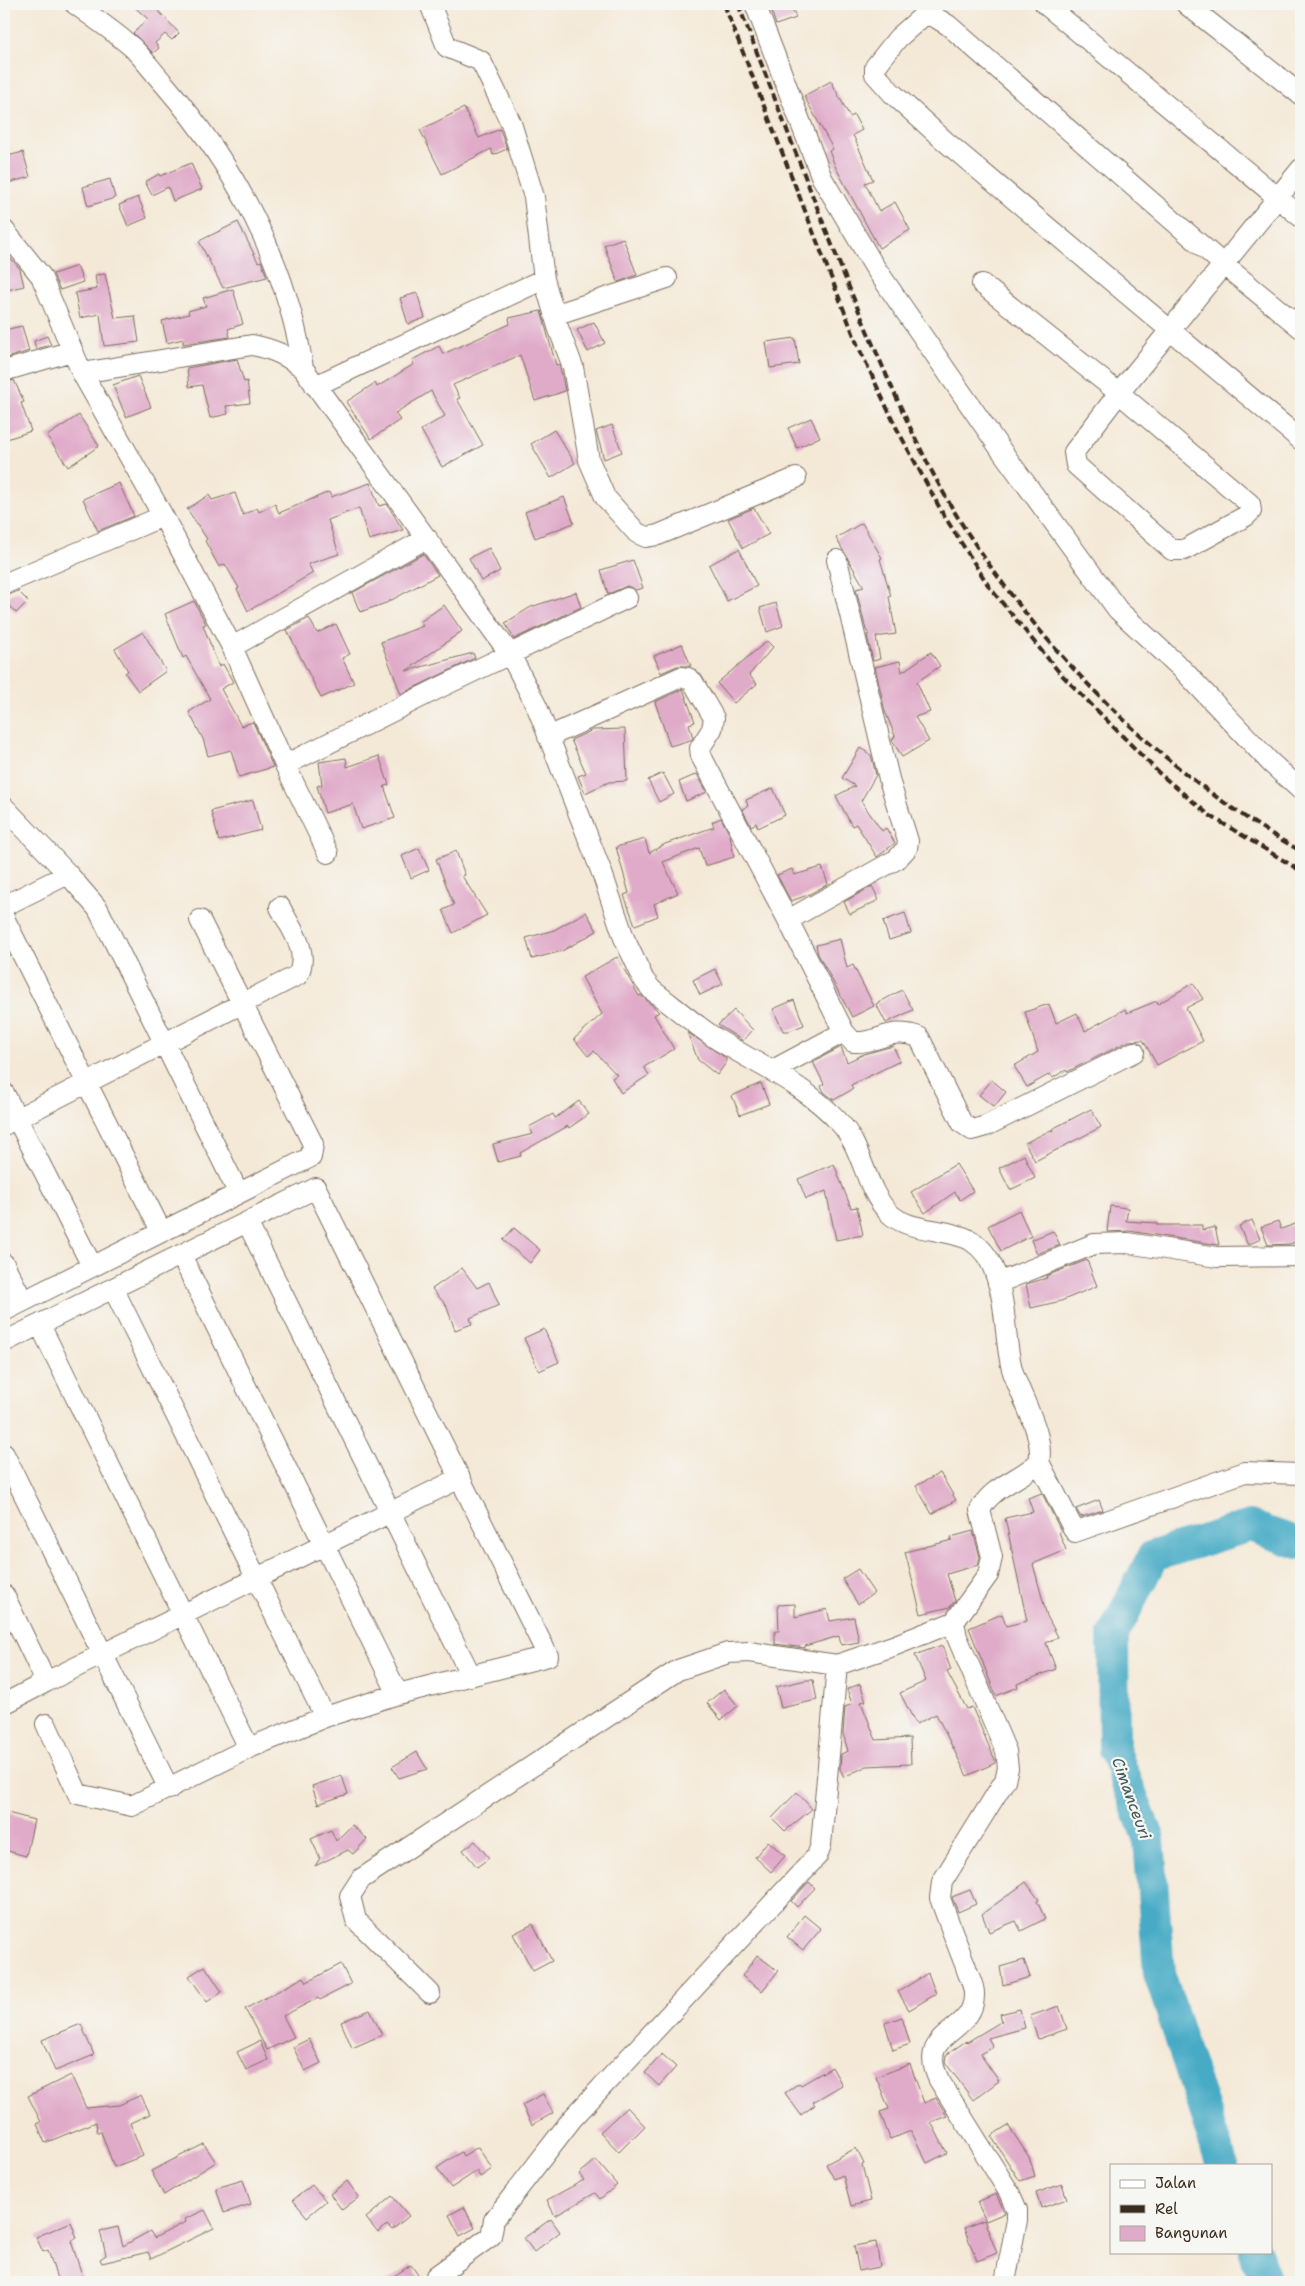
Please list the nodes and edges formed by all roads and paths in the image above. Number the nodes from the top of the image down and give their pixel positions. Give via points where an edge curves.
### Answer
1 (76, 4) edge
2 (430, 4) edge
3 (755, 4) edge
4 (1045, 4) edge
5 (1186, 4) edge
6 (1299, 88) edge
7 (1301, 169) edge
8 (1278, 198) junction
9 (1301, 217) edge
10 (4, 230) edge
11 (1224, 265) junction
12 (667, 278) dead end
13 (544, 279) junction
14 (982, 284) dead end
15 (554, 315) junction
16 (1301, 328) edge
17 (1170, 331) junction
18 (72, 351) junction
19 (302, 368) junction
20 (4, 371) edge
21 (82, 373) junction
22 (316, 386) junction
23 (1119, 393) junction
24 (1301, 440) edge
25 (796, 478) dead end
26 (163, 516) junction
27 (427, 538) junction
28 (838, 560) dead end
29 (4, 584) edge
30 (627, 598) dead end
31 (232, 647) junction
32 (510, 654) junction
33 (548, 737) junction
34 (285, 766) junction
35 (1301, 790) edge
36 (4, 807) edge
37 (328, 853) dead end
38 (68, 874) junction
39 (4, 906) edge
40 (280, 907) dead end
41 (4, 918) edge
42 (200, 920) dead end
43 (788, 920) junction
44 (242, 1004) junction
45 (844, 1032) junction
46 (164, 1043) junction
47 (1134, 1052) dead end
48 (773, 1070) junction
49 (87, 1083) junction
50 (4, 1093) edge
51 (10, 1122) edge
52 (238, 1192) junction
53 (247, 1222) junction
54 (161, 1231) junction
55 (181, 1255) junction
56 (1301, 1256) edge
57 (4, 1264) edge
58 (92, 1266) junction
59 (998, 1282) junction
60 (113, 1288) junction
61 (22, 1301) junction
62 (4, 1311) edge
63 (40, 1324) junction
64 (4, 1342) edge
65 (4, 1454) edge
66 (1039, 1462) junction
67 (1301, 1474) edge
68 (460, 1478) junction
69 (390, 1513) junction
70 (324, 1545) junction
71 (256, 1579) junction
72 (4, 1595) edge
73 (183, 1615) junction
74 (954, 1622) junction
75 (103, 1655) junction
76 (837, 1666) junction
77 (471, 1676) junction
78 (46, 1682) junction
79 (398, 1694) junction
80 (4, 1704) edge
81 (325, 1717) junction
82 (46, 1724) dead end
83 (249, 1748) junction
84 (169, 1789) junction
85 (430, 1994) dead end
86 (436, 2276) dead end
87 (1006, 2282) edge

1 - 19 street via 133,48 194,119 247,202 264,237 289,305 298,333
2 - 13 street via 444,43 451,50 481,61 512,124 534,197
3 - 35 street via 822,178 874,266 990,434 1118,610 1183,670
4 - 8 street
5 - 6 street
7 - 8 street
8 - 9 street
8 - 11 street
10 - 18 street via 40,276
11 - 16 street
11 - 17 street
11 - 17 street via 948,25 932,16 923,16 898,38 875,67 875,74 892,93
12 - 15 street
13 - 15 street
13 - 22 street
14 - 23 street
15 - 25 street via 573,367 589,460 606,497 636,533 646,537 658,535
17 - 23 street
17 - 24 street
18 - 20 street
18 - 21 street
19 - 21 street via 273,349 252,345
19 - 22 street
21 - 26 street
22 - 27 street
23 - 23 street via 1074,452 1076,465 1172,550 1184,550 1246,516 1250,504
26 - 29 street
26 - 31 street
27 - 31 street
27 - 32 street
28 - 43 street via 890,783 908,841 905,853 897,859
30 - 32 street
31 - 34 street
32 - 33 street
32 - 34 street
33 - 43 street via 681,678 688,678 714,718 712,729 700,748 701,756
33 - 48 street via 624,938 644,980 652,990 715,1038
34 - 37 street
36 - 38 street
38 - 39 street
38 - 46 street via 98,909
40 - 44 street via 303,951 303,966 298,975
41 - 49 street
42 - 44 street
43 - 45 street
44 - 46 street
44 - 52 street via 313,1144 313,1152 312,1157
45 - 47 street via 853,1042 890,1033 919,1037 962,1123 972,1130
45 - 48 street
46 - 49 street
46 - 52 street
48 - 59 street via 827,1109 842,1125 878,1200 897,1221 969,1240 991,1262
49 - 51 street
49 - 54 street
50 - 51 street
51 - 58 street
52 - 54 street
53 - 55 street
53 - 68 street via 316,1188
53 - 69 street
54 - 58 street
55 - 60 street
55 - 70 street
56 - 59 street via 1217,1257 1127,1243 1094,1244
57 - 61 street
58 - 61 street
59 - 66 street via 1012,1370 1041,1444
60 - 63 street
60 - 71 street
61 - 62 street
63 - 64 street
63 - 73 street
65 - 75 street
66 - 67 street via 1075,1532 1245,1472
66 - 74 street via 984,1502 980,1510 992,1565
68 - 69 street
68 - 77 street via 548,1656
69 - 70 street
69 - 77 street
70 - 71 street
70 - 79 street
71 - 73 street
71 - 81 street
72 - 78 street
73 - 75 street
73 - 83 street
74 - 76 street
74 - 87 street via 1006,1751 1008,1768 1006,1780 942,1882 940,1898 974,1991 973,2008 963,2022 941,2040 932,2054 939,2080 1017,2210
75 - 78 street
75 - 84 street
76 - 85 street via 749,1652 728,1653 678,1670 360,1879 350,1896 356,1920
76 - 86 street via 821,1844 817,1856 572,2118 494,2220 491,2236
77 - 79 street
78 - 80 street
79 - 81 street
81 - 83 street
82 - 84 street via 78,1794 132,1806
83 - 84 street

